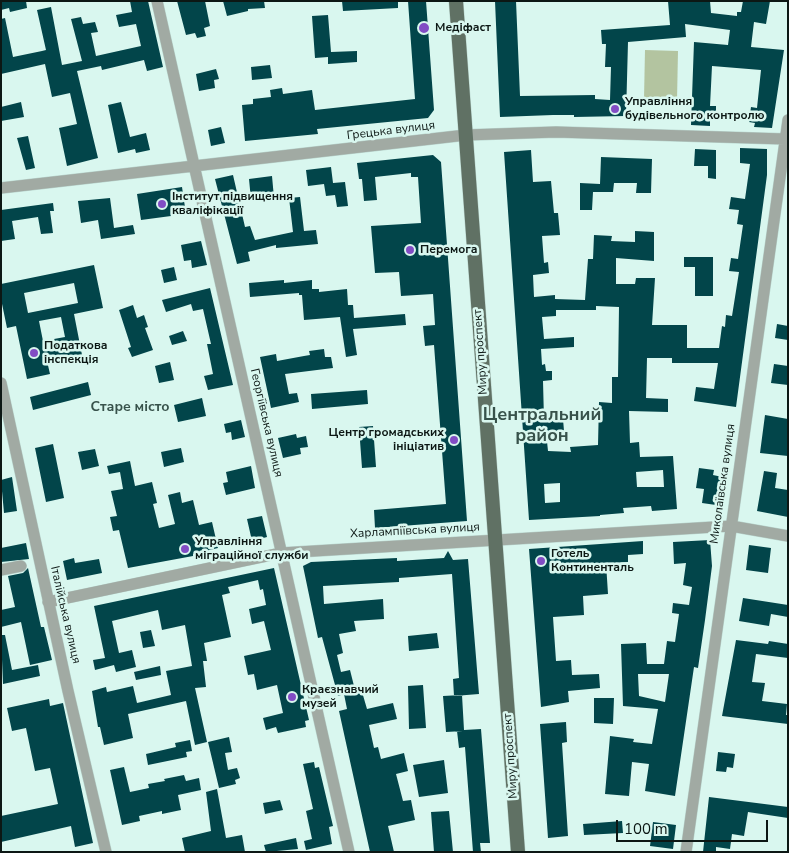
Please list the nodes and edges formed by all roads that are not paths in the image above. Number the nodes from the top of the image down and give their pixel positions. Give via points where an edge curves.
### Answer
1 (157, 1) edge
2 (456, 1) edge
3 (788, 120) edge
4 (466, 136) junction
5 (785, 139) junction
6 (785, 163) edge
7 (194, 167) junction
8 (1, 188) edge
9 (1, 383) edge
10 (731, 526) junction
11 (788, 536) edge
12 (495, 541) junction
13 (281, 553) junction
14 (21, 566) dead end
15 (1, 570) edge
16 (48, 602) junction
17 (106, 852) edge
18 (349, 852) edge
19 (518, 852) edge
20 (686, 852) edge

1 - 7 street, Георгіївська вулиця
2 - 4 main road, Миру проспект
3 - 5 street, Миколаївська вулиця
4 - 5 street, Грецька вулиця via 556,132
4 - 7 street, Грецька вулиця
4 - 12 main road, Миру проспект
5 - 6 street, Миколаївська вулиця
6 - 10 street, Миколаївська вулиця
7 - 8 street, Грецька вулиця
7 - 13 street, Георгіївська вулиця
9 - 16 street, Італійська вулиця
10 - 11 street, Харлампіївська вулиця
10 - 12 street, Харлампіївська вулиця
10 - 20 street, Миколаївська вулиця
12 - 13 street, Харлампіївська вулиця
12 - 19 main road, Миру проспект
13 - 16 street, Харлампіївська вулиця
13 - 18 street, Георгіївська вулиця
14 - 15 street
16 - 17 street, Італійська вулиця

